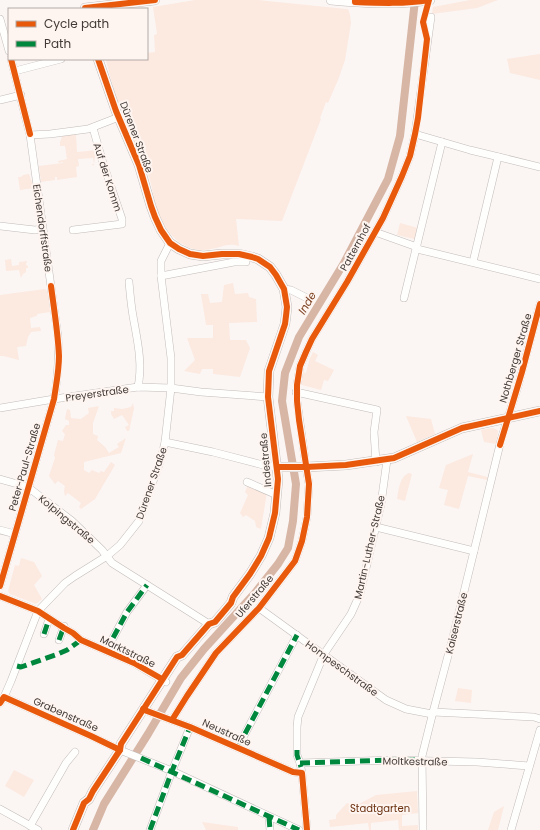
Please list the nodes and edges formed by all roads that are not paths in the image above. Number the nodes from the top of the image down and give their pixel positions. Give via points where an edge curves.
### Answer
1 (155, 0) edge
2 (331, 0) edge
3 (426, 0) edge
4 (430, 0) edge
5 (355, 1) edge
6 (365, 1) edge
7 (83, 6) edge
8 (431, 17) dead end
9 (2, 21) edge
10 (8, 47) edge
11 (11, 60) edge
12 (57, 60) edge
13 (98, 60) edge
14 (15, 71) junction
15 (21, 96) junction
16 (0, 100) edge
17 (119, 117) junction
18 (94, 128) junction
19 (415, 134) junction
20 (30, 135) junction
21 (442, 142) junction
22 (498, 156) junction
23 (540, 167) edge
24 (0, 226) edge
25 (42, 229) junction
26 (73, 230) dead end
27 (375, 232) junction
28 (170, 243) junction
29 (417, 248) junction
30 (246, 262) dead end
31 (472, 262) junction
32 (161, 276) junction
33 (540, 279) edge
34 (129, 282) dead end
35 (284, 289) junction
36 (307, 298) dead end
37 (404, 298) dead end
38 (540, 304) edge
39 (138, 387) junction
40 (171, 388) junction
41 (296, 392) junction
42 (268, 397) junction
43 (54, 399) junction
44 (0, 408) edge
45 (540, 411) edge
46 (508, 418) junction
47 (165, 442) junction
48 (387, 460) junction
49 (376, 462) junction
50 (304, 465) junction
51 (280, 467) junction
52 (0, 479) edge
53 (247, 482) dead end
54 (28, 487) junction
55 (277, 495) junction
56 (376, 527) junction
57 (0, 530) edge
58 (15, 534) junction
59 (474, 551) junction
60 (107, 556) junction
61 (146, 585) junction
62 (0, 586) edge
63 (0, 596) edge
64 (259, 608) junction
65 (38, 611) junction
66 (49, 619) junction
67 (209, 624) junction
68 (64, 627) junction
69 (44, 634) dead end
70 (297, 635) junction
71 (59, 640) dead end
72 (106, 651) junction
73 (324, 654) junction
74 (164, 681) junction
75 (2, 700) edge
76 (147, 711) junction
77 (432, 713) junction
78 (540, 719) edge
79 (172, 720) junction
80 (190, 726) junction
81 (540, 730) edge
82 (238, 747) junction
83 (120, 750) junction
84 (75, 752) dead end
85 (422, 760) junction
86 (300, 763) junction
87 (529, 766) junction
88 (172, 771) junction
89 (302, 773) junction
90 (89, 799) junction
91 (0, 809) edge
92 (270, 817) junction
93 (30, 826) junction
94 (38, 830) edge
95 (73, 830) edge
96 (77, 830) edge
97 (150, 830) edge
98 (270, 830) edge
99 (298, 830) edge
100 (307, 830) edge
101 (423, 830) edge
102 (511, 830) edge

1 - 7 main road
2 - 5 main road
3 - 4 main road
3 - 6 main road via 403,3
5 - 6 main road
8 - 19 street, Patternhof
9 - 10 street
11 - 14 street, Eichendorffstraße
12 - 14 street
13 - 17 main road, Dürener Straße
14 - 15 street, Eichendorffstraße
15 - 16 street
15 - 20 street, Eichendorffstraße
17 - 18 street
17 - 28 main road, Dürener Straße via 139,165 155,217
18 - 20 street
18 - 26 street, Auf der Komm via 122,224
19 - 21 street
19 - 27 street, Patternhof via 402,176
20 - 25 street, Eichendorffstraße
21 - 22 street
21 - 29 street
22 - 23 street
22 - 31 street
24 - 25 street
25 - 43 street, Eichendorffstraße via 58,337 59,357
27 - 29 street, Patternhof
27 - 41 street, Patternhof via 306,352 300,366
28 - 32 street, Dürener Straße via 161,261
28 - 35 main road, Indestraße via 190,254 239,254 258,259 270,267
29 - 31 street, Patternhof
29 - 37 street
30 - 32 street
31 - 33 street, Patternhof
32 - 40 street, Dürener Straße via 170,352
34 - 39 street via 140,362
35 - 36 street
35 - 42 main road, Indestraße via 287,307 285,324 270,371
38 - 46 street, Nothberger Straße
39 - 40 street, Preyerstraße
39 - 43 street, Preyerstraße
40 - 42 street, Preyerstraße
40 - 47 street, Dürener Straße
41 - 49 street via 377,410 374,432
41 - 50 street, Patternhof
42 - 51 main road, Indestraße
43 - 44 street, Preyerstraße
43 - 54 street, Peter-Paul-Straße
45 - 46 main road
46 - 48 main road via 462,428
46 - 59 street, Kaiserstraße
47 - 51 street
47 - 60 street, Dürener Straße via 139,521 120,545
48 - 49 main road
48 - 56 street, Martin-Luther-Straße
49 - 50 main road
50 - 51 main road
50 - 64 street, Uferstraße via 309,478 307,517 302,541 295,561
51 - 55 main road, Indestraße
52 - 54 street, Kolpingstraße
53 - 55 street
54 - 58 street, Peter-Paul-Straße
54 - 60 street, Kolpingstraße via 72,521
55 - 67 main road, Indestraße via 269,538 261,556 231,602 215,622
56 - 59 street
56 - 73 street, Martin-Luther-Straße via 360,594 351,614
57 - 58 street
58 - 62 street, Peter-Paul-Straße
59 - 77 street, Kaiserstraße
60 - 61 street, Kolpingstraße via 112,563
60 - 65 street, Dürener Straße via 65,583
61 - 67 street, Kolpingstraße
61 - 72 street via 127,612
63 - 65 street, Marktstraße
64 - 70 street, Hompeschstraße
64 - 79 street, Uferstraße via 216,653
65 - 66 street, Marktstraße
65 - 75 street, Dürener Straße
66 - 68 street, Marktstraße
66 - 69 street
67 - 74 main road, Indestraße via 182,655 177,657
68 - 71 street
68 - 72 street, Marktstraße via 81,640
70 - 73 street, Hompeschstraße
70 - 82 street
72 - 74 street, Marktstraße via 134,663
73 - 77 street, Hompeschstraße via 386,700 406,709
73 - 86 street, Martin-Luther-Straße via 298,717 297,755
74 - 76 main road, Indestraße
75 - 83 street, Grabenstraße via 84,732
76 - 79 street, Neustraße
76 - 83 main road, Indestraße
77 - 78 street, Hompeschstraße
77 - 85 street, Kaiserstraße
79 - 80 street, Neustraße
80 - 82 street, Neustraße
80 - 88 street
81 - 87 street
82 - 89 street, Neustraße via 293,772
83 - 88 street, Grabenstraße
83 - 90 main road, Indestraße
84 - 93 street
85 - 86 street, Moltkestraße
85 - 87 street, Moltkestraße
85 - 101 street, Kaiserstraße
86 - 89 street, Martin-Luther-Straße
87 - 102 street
88 - 92 street, Grabenstraße
88 - 97 street
89 - 100 street, Martin-Luther-Straße
90 - 95 main road, Indestraße via 84,803
90 - 96 main road, Indestraße
91 - 93 street
92 - 98 street
92 - 99 street, Grabenstraße
93 - 94 street

